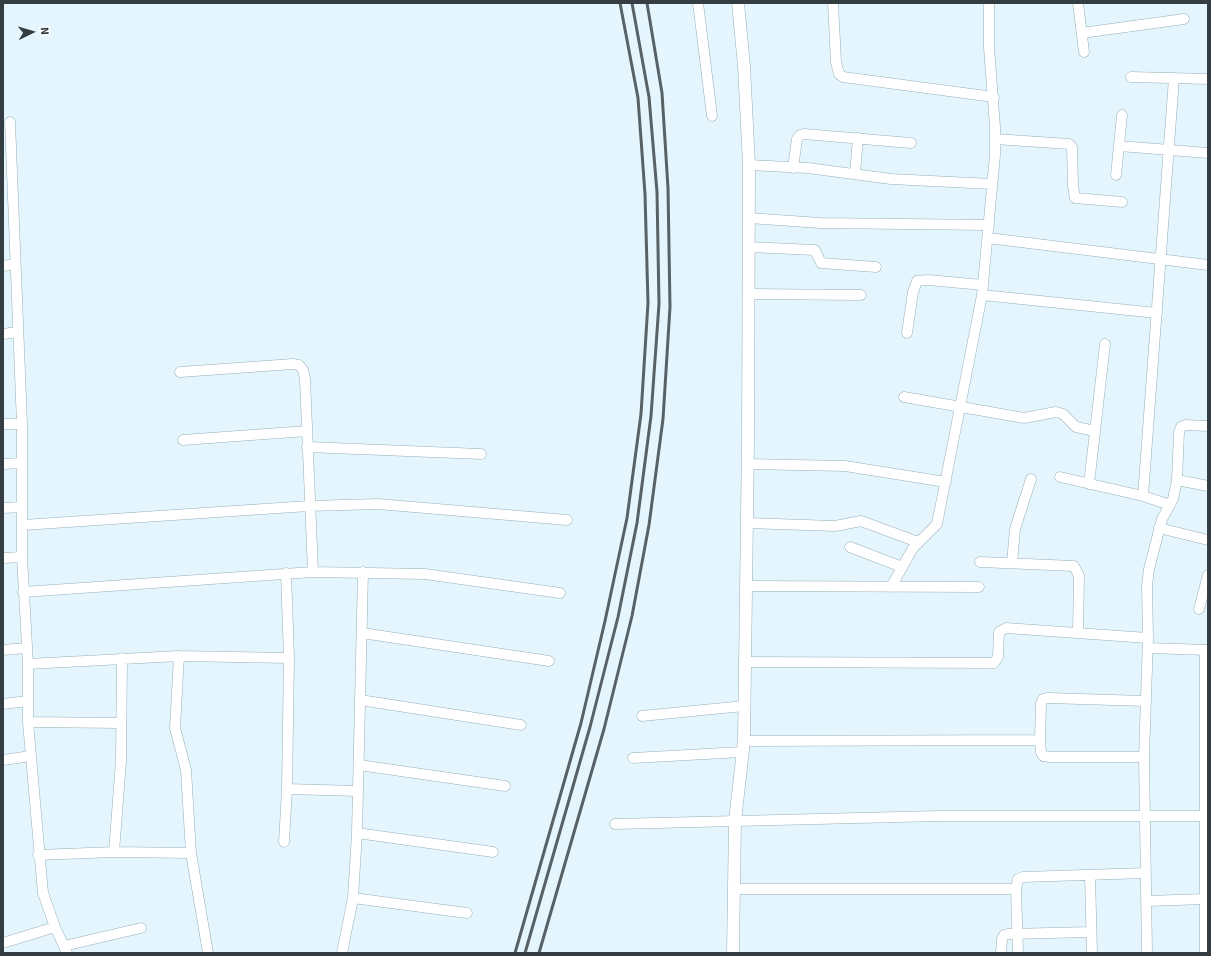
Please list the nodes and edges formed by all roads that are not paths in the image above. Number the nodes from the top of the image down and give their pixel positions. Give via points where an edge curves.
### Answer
1 (698, 3) edge
2 (738, 3) edge
3 (833, 3) edge
4 (988, 3) edge
5 (1078, 3) edge
6 (1184, 20) dead end
7 (1082, 33) junction
8 (1084, 52) dead end
9 (1131, 77) dead end
10 (1174, 78) junction
11 (1208, 79) edge
12 (994, 97) junction
13 (1122, 115) dead end
14 (712, 116) dead end
15 (10, 122) dead end
16 (858, 138) junction
17 (995, 139) junction
18 (911, 142) dead end
19 (1119, 146) junction
20 (1169, 150) junction
21 (1208, 153) edge
22 (749, 165) junction
23 (793, 168) junction
24 (855, 174) junction
25 (1116, 175) dead end
26 (992, 184) junction
27 (1122, 202) dead end
28 (749, 218) junction
29 (989, 224) junction
30 (988, 238) junction
31 (748, 247) junction
32 (1161, 259) junction
33 (15, 264) junction
34 (1208, 265) edge
35 (3, 266) edge
36 (876, 267) dead end
37 (982, 290) junction
38 (748, 294) junction
39 (861, 295) dead end
40 (1157, 313) junction
41 (17, 332) junction
42 (907, 333) dead end
43 (3, 334) edge
44 (1105, 344) dead end
45 (180, 372) dead end
46 (904, 397) dead end
47 (960, 406) junction
48 (3, 424) edge
49 (22, 424) junction
50 (1208, 426) edge
51 (306, 431) junction
52 (1095, 431) junction
53 (183, 440) dead end
54 (307, 447) junction
55 (481, 454) dead end
56 (22, 463) junction
57 (3, 464) edge
58 (748, 464) junction
59 (1060, 477) dead end
60 (1031, 479) dead end
61 (1177, 480) junction
62 (946, 482) junction
63 (1089, 484) junction
64 (1208, 486) edge
65 (1143, 496) junction
66 (1170, 505) junction
67 (309, 506) junction
68 (22, 507) junction
69 (3, 508) edge
70 (567, 520) dead end
71 (747, 523) junction
72 (23, 525) junction
73 (1159, 528) junction
74 (1208, 540) edge
75 (918, 542) junction
76 (850, 546) dead end
77 (22, 557) junction
78 (3, 558) edge
79 (980, 562) dead end
80 (1012, 563) junction
81 (902, 567) junction
82 (313, 572) junction
83 (363, 572) junction
84 (286, 573) junction
85 (1208, 575) edge
86 (746, 586) junction
87 (979, 587) dead end
88 (891, 588) junction
89 (23, 592) junction
90 (560, 593) dead end
91 (1199, 609) dead end
92 (362, 633) junction
93 (1078, 633) junction
94 (1148, 643) junction
95 (26, 648) junction
96 (3, 650) edge
97 (1207, 650) edge
98 (179, 656) junction
99 (122, 658) junction
100 (289, 658) junction
101 (549, 661) dead end
102 (745, 662) junction
103 (28, 664) junction
104 (360, 700) junction
105 (1146, 700) junction
106 (28, 701) junction
107 (3, 704) edge
108 (744, 706) junction
109 (642, 716) dead end
110 (28, 722) junction
111 (121, 723) junction
112 (521, 725) dead end
113 (1040, 740) junction
114 (743, 747) junction
115 (31, 756) junction
116 (1144, 757) junction
117 (633, 758) dead end
118 (3, 760) edge
119 (359, 764) junction
120 (505, 786) dead end
121 (288, 789) junction
122 (357, 792) junction
123 (1145, 816) junction
124 (1206, 816) edge
125 (735, 821) junction
126 (615, 824) dead end
127 (357, 833) junction
128 (284, 842) dead end
129 (114, 852) junction
130 (493, 852) dead end
131 (191, 853) junction
132 (38, 855) junction
133 (1146, 873) junction
134 (1090, 875) junction
135 (735, 889) junction
136 (1016, 889) junction
137 (353, 898) junction
138 (1205, 899) junction
139 (1147, 901) junction
140 (468, 913) dead end
141 (55, 927) junction
142 (142, 928) dead end
143 (1091, 932) junction
144 (1018, 933) junction
145 (1207, 934) edge
146 (3, 943) edge
147 (65, 950) edge
148 (208, 953) edge
149 (342, 953) edge
150 (733, 953) edge
151 (1001, 953) edge
152 (1018, 953) edge
153 (1092, 953) edge
154 (1147, 953) edge
155 (1205, 953) edge

1 - 14 street
2 - 22 street
3 - 12 street via 839,74 849,78
4 - 12 street
5 - 7 street
6 - 7 street
7 - 8 street
9 - 10 street
10 - 11 street
10 - 20 street
12 - 17 street
13 - 19 street
15 - 33 street
16 - 18 street
16 - 23 street via 800,135 796,139
16 - 24 street
17 - 26 street
17 - 27 street via 1068,144 1072,147 1075,198
19 - 20 street
19 - 25 street
20 - 21 street
20 - 32 street
22 - 23 street
22 - 28 street
23 - 24 street
24 - 26 street via 891,179
26 - 29 street
28 - 29 street via 820,223
28 - 31 street
29 - 30 street
30 - 32 street
30 - 37 street
31 - 36 street via 815,250 821,264
31 - 38 street
32 - 34 street
32 - 40 street
33 - 35 street
33 - 41 street
37 - 40 street
37 - 42 street via 928,280 917,281
37 - 47 street
38 - 39 street
38 - 58 street
40 - 65 street
41 - 43 street
41 - 49 street
44 - 52 street
45 - 51 street via 299,365 305,379
46 - 47 street
47 - 52 street via 1024,418 1056,412 1063,414 1076,427
47 - 62 street
48 - 49 street
49 - 56 street
50 - 61 street via 1181,427
51 - 53 street
51 - 54 street
52 - 63 street
54 - 55 street
54 - 67 street
56 - 57 street
56 - 68 street
58 - 62 street via 845,466
58 - 71 street
59 - 63 street
60 - 80 street via 1015,529
61 - 64 street
61 - 66 street
62 - 75 street via 937,524
63 - 65 street
65 - 66 street
66 - 73 street
67 - 70 street via 378,504
67 - 72 street
67 - 82 street
68 - 69 street
68 - 72 street
71 - 75 street via 835,526 861,521
71 - 86 street
72 - 77 street
73 - 74 street
73 - 94 street via 1147,586
75 - 81 street
76 - 81 street
77 - 78 street
77 - 89 street
79 - 80 street
80 - 93 street via 1074,566 1079,576
81 - 88 street
82 - 83 street
82 - 84 street
83 - 90 street via 425,574
83 - 92 street
84 - 89 street
84 - 100 street
85 - 91 street
86 - 88 street
86 - 102 street
87 - 88 street
89 - 95 street
92 - 101 street
92 - 104 street
93 - 94 street
93 - 102 street via 1002,629 999,632 998,657 994,663
94 - 97 street
94 - 105 street
95 - 96 street
95 - 103 street
97 - 124 street
98 - 99 street
98 - 100 street
98 - 131 street via 175,728 186,770
99 - 103 street
99 - 111 street
100 - 121 street
102 - 108 street
103 - 106 street
104 - 112 street
104 - 119 street
105 - 113 street via 1043,699
105 - 116 street
106 - 107 street
106 - 110 street
108 - 109 street
108 - 114 street
110 - 111 street
110 - 115 street
111 - 129 street
113 - 114 street
113 - 116 street via 1043,756
114 - 117 street
114 - 125 street
115 - 118 street
115 - 132 street
116 - 123 street
119 - 120 street
119 - 122 street
121 - 122 street
121 - 128 street
122 - 127 street
123 - 124 street
123 - 125 street via 939,816
123 - 133 street
124 - 138 street
125 - 126 street
125 - 135 street
127 - 130 street
127 - 137 street
129 - 131 street
129 - 132 street
131 - 148 street
132 - 141 street via 42,893
133 - 134 street
133 - 139 street
134 - 136 street via 1023,877 1018,879
134 - 143 street
135 - 136 street
135 - 150 street
136 - 144 street
137 - 140 street
137 - 149 street
138 - 139 street
138 - 145 street
139 - 154 street
141 - 146 street
141 - 147 street
142 - 147 street
143 - 144 street
143 - 153 street
144 - 151 street via 1004,935
144 - 152 street
145 - 155 street

